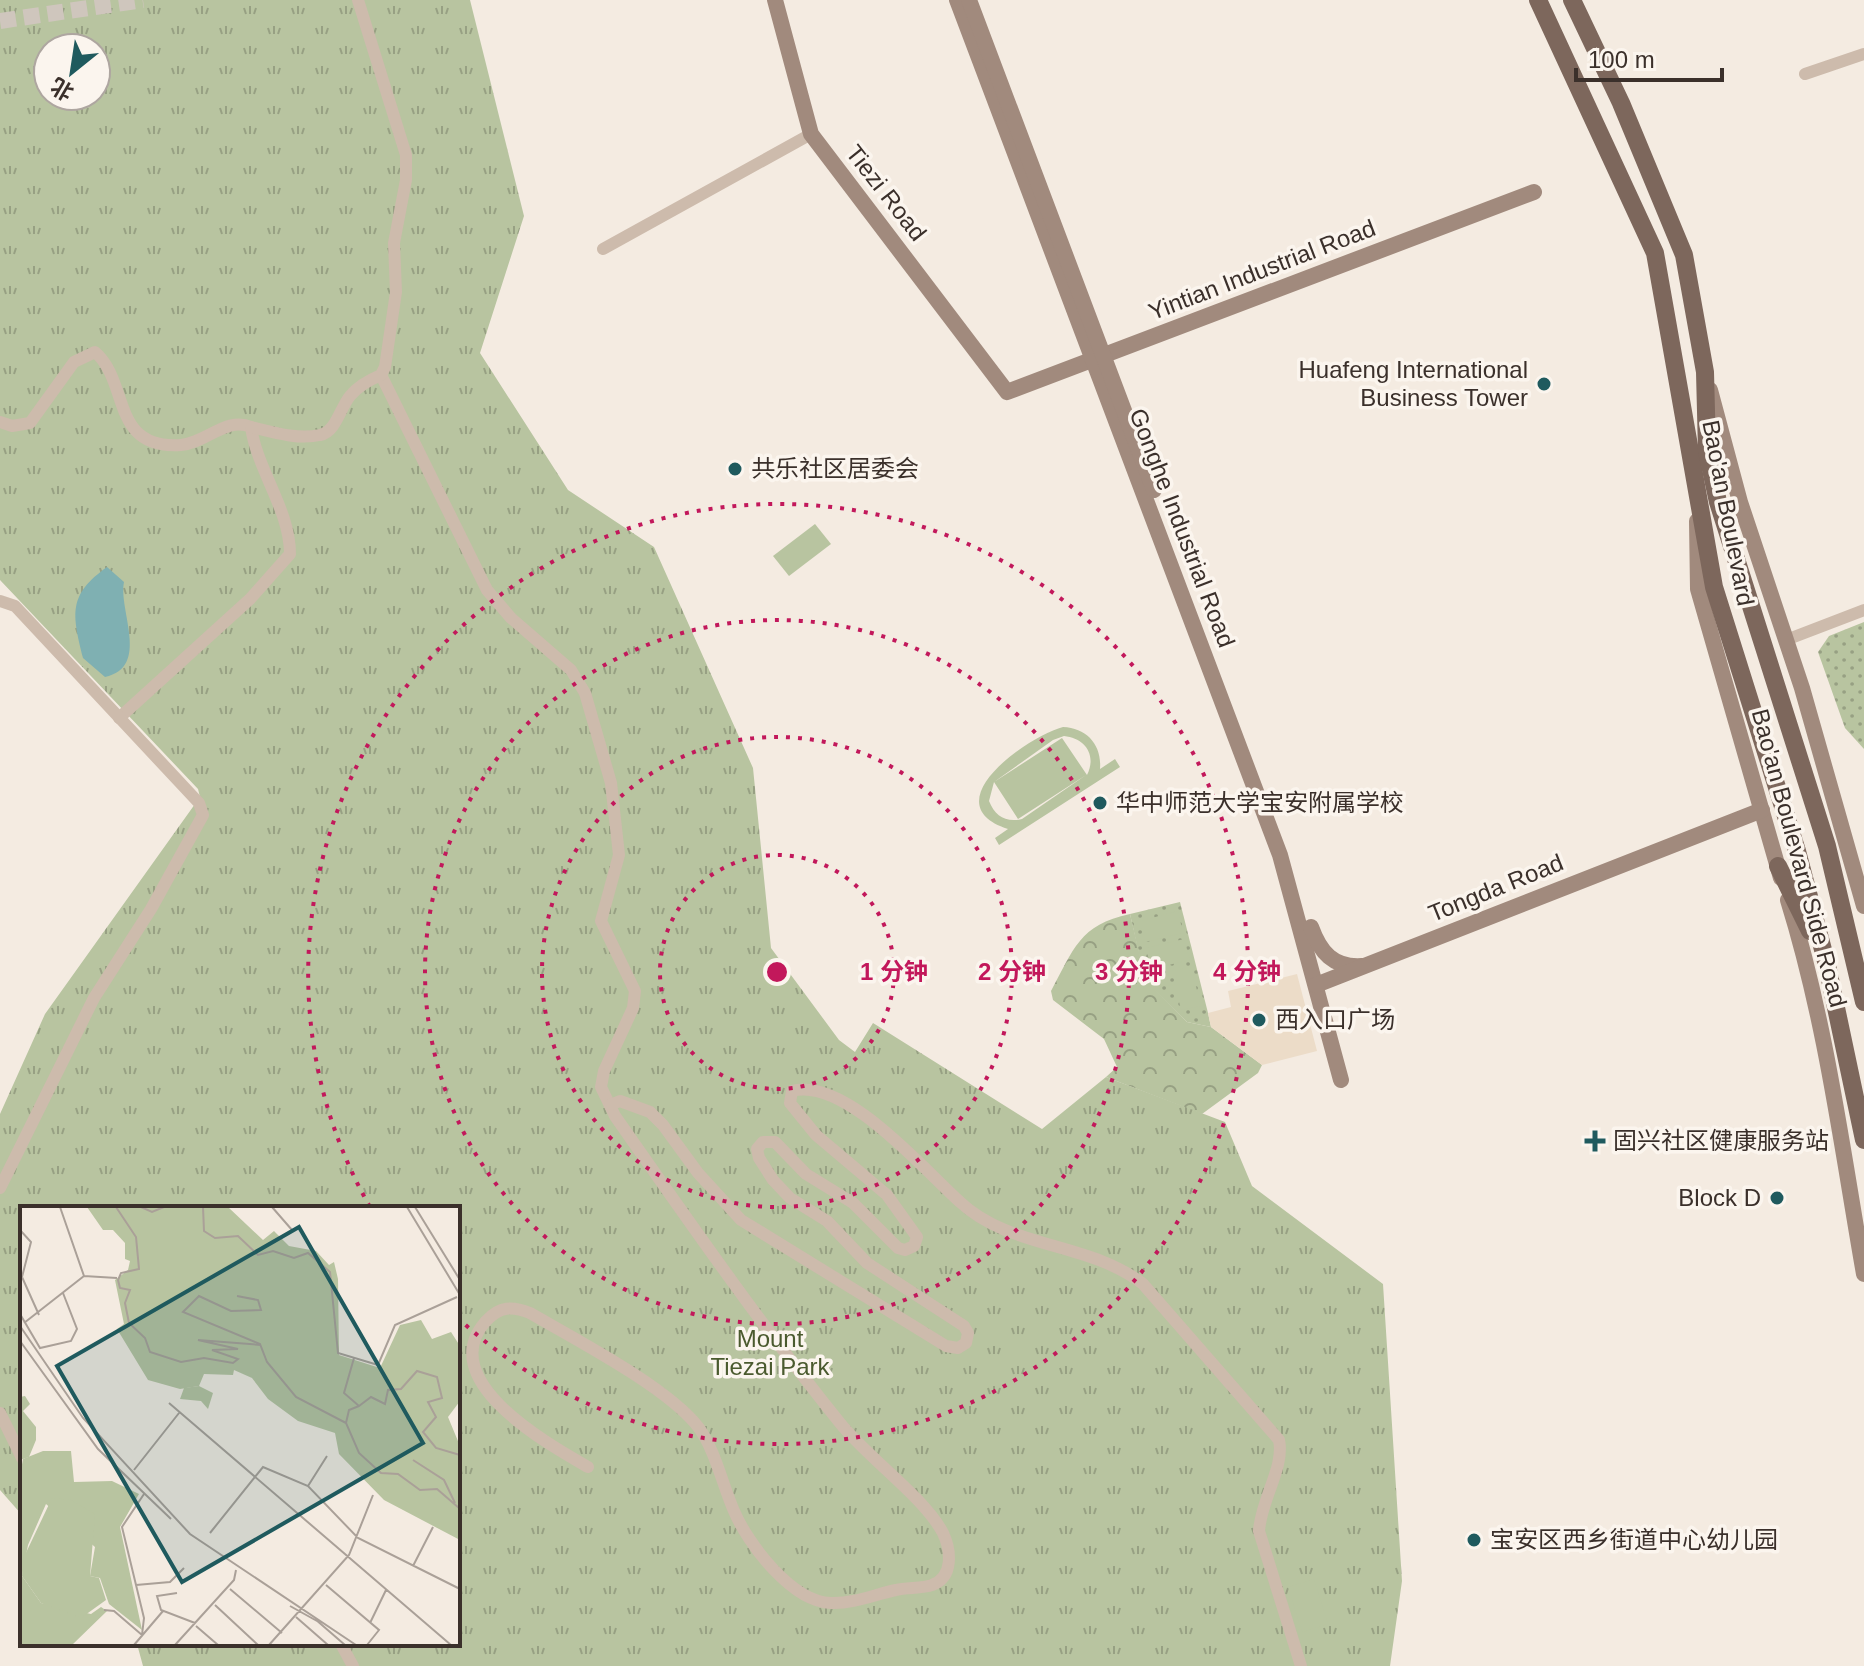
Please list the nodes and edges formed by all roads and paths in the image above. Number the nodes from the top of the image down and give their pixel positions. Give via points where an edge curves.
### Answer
1 (358, 0) edge
2 (775, 0) edge
3 (957, 0) edge
4 (969, 0) edge
5 (1538, 0) edge
6 (1572, 0) edge
7 (1864, 54) edge
8 (1805, 74) dead end
9 (811, 134) junction
10 (1534, 192) dead end
11 (603, 249) dead end
12 (1098, 358) junction
13 (1705, 372) junction
14 (381, 375) junction
15 (1007, 392) joint
16 (0, 422) edge
17 (251, 427) junction
18 (1696, 502) junction
19 (0, 601) edge
20 (1864, 610) edge
21 (1786, 640) junction
22 (119, 718) junction
23 (1762, 810) junction
24 (1778, 866) junction
25 (1864, 906) edge
26 (1311, 927) junction
27 (1375, 962) junction
28 (1827, 965) junction
29 (1320, 984) junction
30 (1864, 1002) edge
31 (1344, 1075) dead end
32 (615, 1103) junction
33 (1864, 1140) edge
34 (0, 1188) edge
35 (1864, 1274) edge
36 (0, 1413) edge
37 (20, 1454) edge
38 (588, 1467) dead end
39 (342, 1646) edge
40 (353, 1666) edge
41 (1301, 1666) edge

1 - 14 street via 406,155 394,243 396,292
2 - 9 street, Tiezi Road
3 - 12 street, Gonghe Industrial Road
4 - 12 street, Gonghe Industrial Road
5 - 18 main road, Bao'an Boulevard via 1655,253
6 - 13 main road, Bao'an Boulevard via 1684,255
7 - 8 street
9 - 11 street
9 - 15 street, Tiezi Road
10 - 12 street, Yintian Industrial Road
12 - 15 street, Yintian Industrial Road
12 - 26 street, Gonghe Industrial Road via 1291,852
12 - 29 street, Gonghe Industrial Road via 1280,855
13 - 21 street, Bao'an Boulevard Side Road via 1740,502
13 - 30 main road, Bao'an Boulevard via 1707,451 1718,502 1827,846
14 - 17 street via 348,398 332,428 322,435
14 - 32 street via 487,590 571,670 585,693 611,783 619,855 601,921 635,991 601,1087
16 - 17 street via 30,423 74,362 95,352 111,372 123,414 134,429 153,440 194,443 229,424
17 - 22 street via 254,453 290,537 290,554 250,599
18 - 23 street, Bao'an Boulevard Side Road via 1698,589
18 - 28 main road, Bao'an Boulevard via 1714,587
19 - 22 street via 15,606
20 - 21 street
21 - 25 street, Bao'an Boulevard Side Road
22 - 34 street via 199,803 203,815 94,998
23 - 24 street, Bao'an Boulevard Side Road
23 - 27 street, Tongda Road
24 - 28 main road
24 - 35 street, Bao'an Boulevard Side Road via 1818,1016
26 - 27 street via 1320,948 1335,962
26 - 29 street, Gonghe Industrial Road
27 - 29 street, Tongda Road
28 - 33 main road, Bao'an Boulevard
29 - 31 street, Gonghe Industrial Road
32 - 38 street via 771,1338 862,1450 922,1507 943,1534 950,1559 945,1576 932,1585 838,1603 810,1597 760,1557 746,1537 700,1429 674,1403 530,1313 513,1306 497,1311 484,1322 473,1349 480,1380 531,1433
32 - 41 street via 650,1112 741,1220 946,1346 966,1343 964,1326 867,1263 827,1221 790,1198 773,1180 757,1149 763,1142 775,1142 806,1174 853,1203 898,1248 914,1246 917,1237 887,1195 816,1135 790,1103 792,1091 825,1091 911,1155 961,1204 1131,1275 1275,1433 1281,1458 1260,1508 1259,1531
36 - 37 street
39 - 40 street

